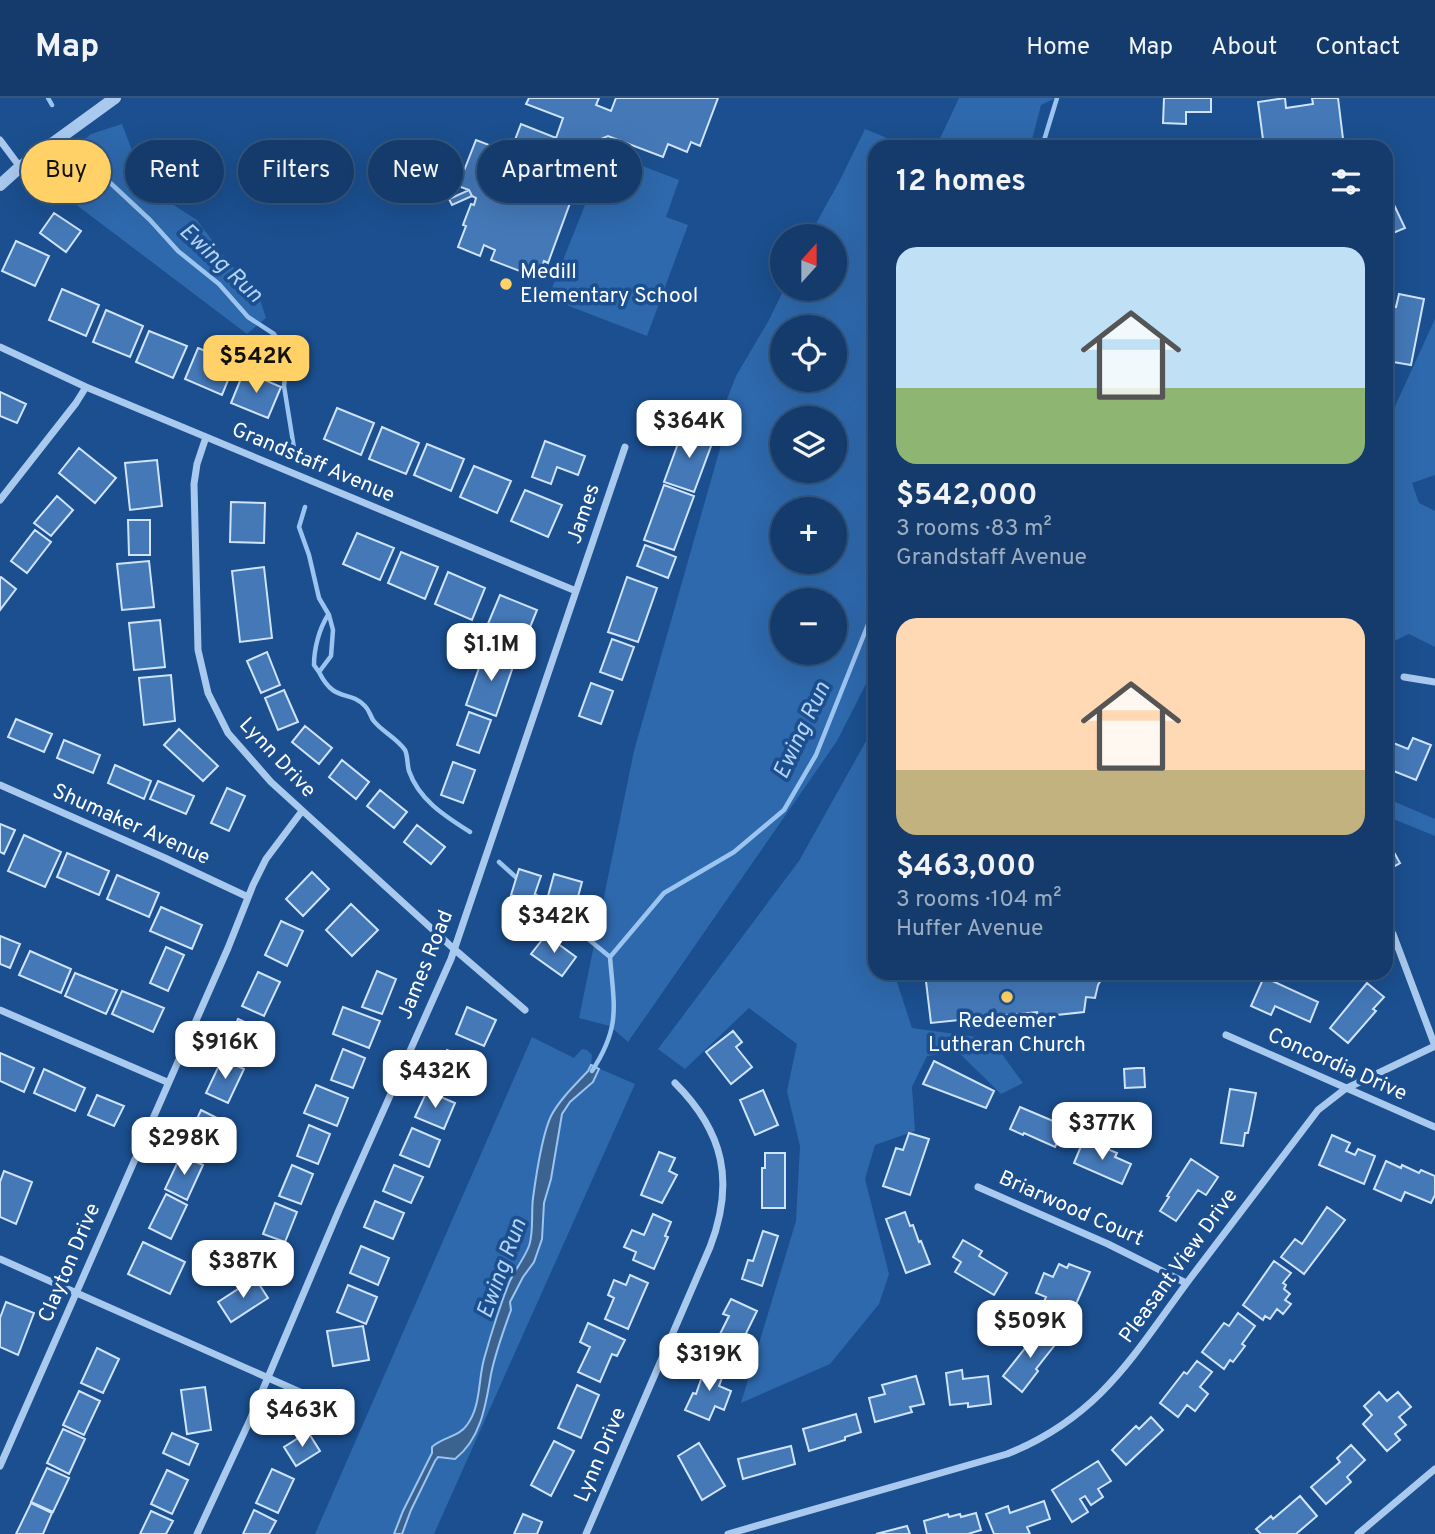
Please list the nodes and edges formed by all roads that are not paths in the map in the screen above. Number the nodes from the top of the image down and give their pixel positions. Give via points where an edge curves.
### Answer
1 (115, 98) edge
2 (0, 140) edge
3 (20, 167) junction
4 (0, 185) edge
5 (0, 347) edge
6 (86, 387) junction
7 (206, 438) junction
8 (625, 447) dead end
9 (0, 500) edge
10 (576, 591) junction
11 (1404, 677) dead end
12 (1435, 682) edge
13 (0, 785) edge
14 (302, 811) junction
15 (247, 897) junction
16 (1393, 934) dead end
17 (454, 949) junction
18 (0, 1010) edge
19 (525, 1010) dead end
20 (1226, 1035) dead end
21 (1435, 1046) edge
22 (167, 1082) junction
23 (675, 1083) dead end
24 (1345, 1089) junction
25 (1435, 1127) edge
26 (978, 1187) dead end
27 (0, 1259) edge
28 (1186, 1283) junction
29 (76, 1293) junction
30 (268, 1376) junction
31 (345, 1412) dead end
32 (0, 1466) edge
33 (1435, 1469) edge
34 (197, 1534) edge
35 (586, 1534) edge
36 (728, 1534) edge
37 (1358, 1534) edge

1 - 3 street
2 - 3 street
3 - 4 street
5 - 6 street, Grandstaff Avenue
6 - 7 street, Grandstaff Avenue
6 - 9 street
7 - 10 street, Grandstaff Avenue
7 - 14 street, Lynn Drive via 197,464 194,516 196,627 202,672 228,733
8 - 10 street, James
10 - 17 street, James Road
11 - 12 street
13 - 15 street, Shumaker Avenue
14 - 15 street, Clayton Drive via 267,859
14 - 17 street, Lynn Drive
15 - 22 street, Clayton Drive
16 - 21 street
17 - 19 street, Lynn Drive
17 - 30 street, James Road
18 - 22 street
20 - 24 street, Concordia Drive
21 - 24 street, Pleasant View Drive
22 - 29 street, Clayton Drive
23 - 35 street, Lynn Drive via 709,1125 718,1149 723,1209
24 - 25 street, Concordia Drive
24 - 28 street, Pleasant View Drive via 1318,1110
26 - 28 street, Briarwood Court
27 - 29 street
28 - 36 street, Pleasant View Drive via 1116,1379 1084,1409 1044,1436 972,1465
29 - 30 street
29 - 32 street, Clayton Drive
30 - 31 street
30 - 34 street, James Road
33 - 37 street

